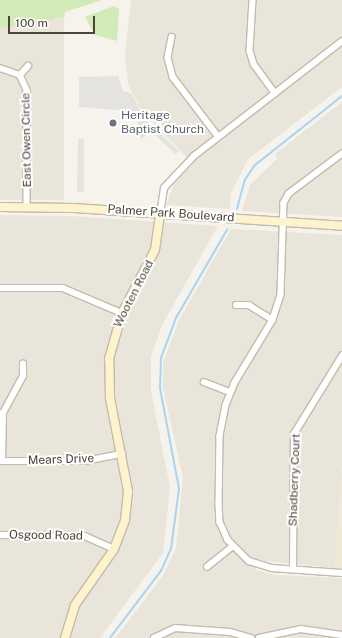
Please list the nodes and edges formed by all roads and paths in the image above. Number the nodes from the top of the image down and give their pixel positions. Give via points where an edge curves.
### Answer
1 (253, 0) edge
2 (172, 37) dead end
3 (342, 41) edge
4 (28, 66) dead end
5 (0, 68) edge
6 (20, 75) junction
7 (275, 93) junction
8 (218, 136) junction
9 (342, 154) edge
10 (0, 207) edge
11 (27, 207) junction
12 (160, 214) junction
13 (282, 222) junction
14 (342, 226) edge
15 (0, 288) edge
16 (236, 304) dead end
17 (122, 313) junction
18 (274, 320) junction
19 (342, 356) edge
20 (23, 364) dead end
21 (204, 382) dead end
22 (230, 392) junction
23 (122, 454) junction
24 (1, 461) edge
25 (0, 535) edge
26 (232, 546) junction
27 (114, 549) junction
28 (207, 567) dead end
29 (293, 570) junction
30 (342, 573) edge
31 (342, 635) edge
32 (65, 638) edge
33 (154, 638) edge
34 (251, 638) edge
35 (259, 638) edge

1 - 7 street via 250,51 254,64
2 - 8 street via 170,71
3 - 7 street, Wooten Road
4 - 6 street, East Owen Circle
5 - 6 street, East Owen Circle
6 - 11 street, East Owen Circle via 27,90
7 - 8 street, Wooten Road
8 - 12 street, Wooten Road via 167,183 162,194
9 - 13 street via 286,198
10 - 11 street, Palmer Park Boulevard
11 - 12 street, Palmer Park Boulevard
12 - 13 street, Palmer Park Boulevard
12 - 17 street, Wooten Road via 152,260
13 - 14 street, Palmer Park Boulevard
13 - 18 street via 281,295
15 - 17 street via 63,288
16 - 18 street via 249,305
17 - 23 street, Wooten Road via 111,345 108,372
18 - 22 street
19 - 29 street, Shadberry Court via 294,434
20 - 24 street via 23,376 3,414
21 - 22 street
22 - 26 street via 220,436 219,504 222,528
23 - 24 street, Mears Drive via 85,461
23 - 27 street, Wooten Road via 127,504
25 - 27 street, Osgood Road via 86,536
26 - 28 street
26 - 29 street via 256,564
27 - 32 street, Wooten Road via 81,594 70,616
29 - 30 street
31 - 35 street via 301,630
33 - 34 street via 175,628 230,632

